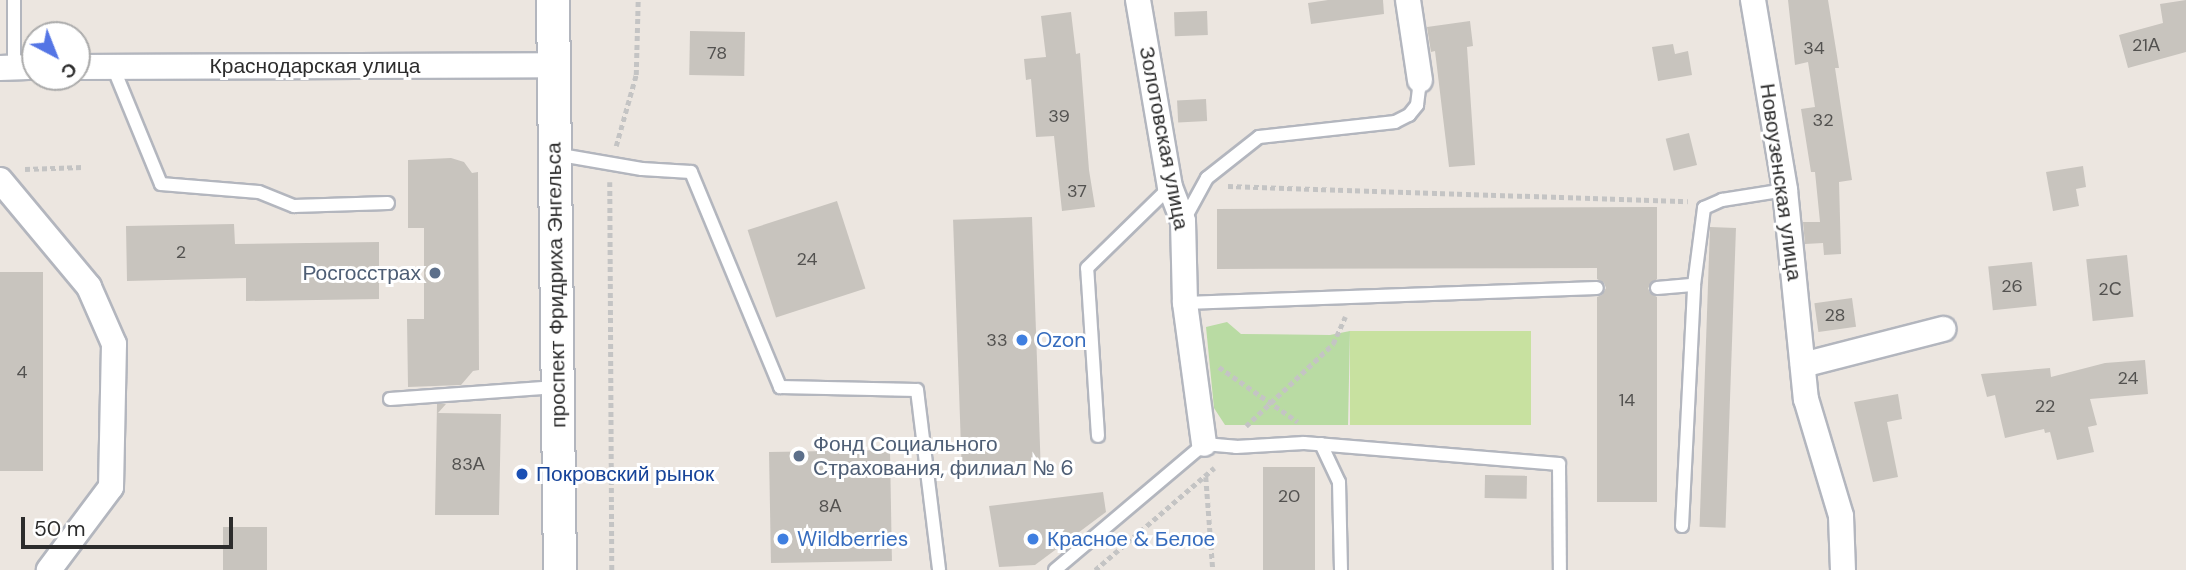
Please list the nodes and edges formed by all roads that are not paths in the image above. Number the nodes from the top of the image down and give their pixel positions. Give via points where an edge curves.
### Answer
1 (14, 0) edge
2 (553, 0) edge
3 (1138, 0) edge
4 (1408, 0) edge
5 (1753, 0) edge
6 (552, 65) junction
7 (91, 67) edge
8 (113, 67) junction
9 (16, 68) edge
10 (1420, 80) joint
11 (554, 154) junction
12 (7, 175) edge
13 (1170, 187) junction
14 (1785, 190) junction
15 (388, 203) dead end
16 (1183, 221) junction
17 (1694, 285) junction
18 (1597, 288) dead end
19 (1657, 288) dead end
20 (1185, 303) junction
21 (1943, 329) dead end
22 (1803, 365) junction
23 (558, 387) junction
24 (390, 399) dead end
25 (1098, 436) dead end
26 (1204, 444) junction
27 (1317, 444) junction
28 (1682, 526) dead end
29 (49, 570) edge
30 (560, 570) edge
31 (939, 570) edge
32 (1055, 570) edge
33 (1341, 570) edge
34 (1560, 570) edge
35 (1843, 570) edge

1 - 9 lane
2 - 6 street, проспект Фридриха Энгельса
3 - 13 street, Золотовская улица
4 - 10 street
5 - 14 street, Новоузенская улица
6 - 8 street, Краснодарская улица
6 - 11 street, проспект Фридриха Энгельса
7 - 8 street, Краснодарская улица
8 - 15 lane via 161,184 259,192 294,206
10 - 16 lane via 1417,106 1402,118 1259,137 1203,186
11 - 23 street, проспект Фридриха Энгельса
11 - 31 lane via 691,172 780,387 917,390
12 - 29 street via 89,287 114,344 111,487
13 - 16 street, Золотовская улица
13 - 25 lane via 1087,268
14 - 17 lane via 1703,208
14 - 22 street, Новоузенская улица
16 - 20 street, Золотовская улица
17 - 19 lane
17 - 28 lane
18 - 20 lane
20 - 26 street, Золотовская улица
21 - 22 street
22 - 35 street, Новоузенская улица via 1806,399 1841,516
23 - 24 lane
23 - 30 street, проспект Фридриха Энгельса
26 - 27 lane
26 - 32 lane
27 - 33 lane via 1339,482
27 - 34 lane via 1559,464

